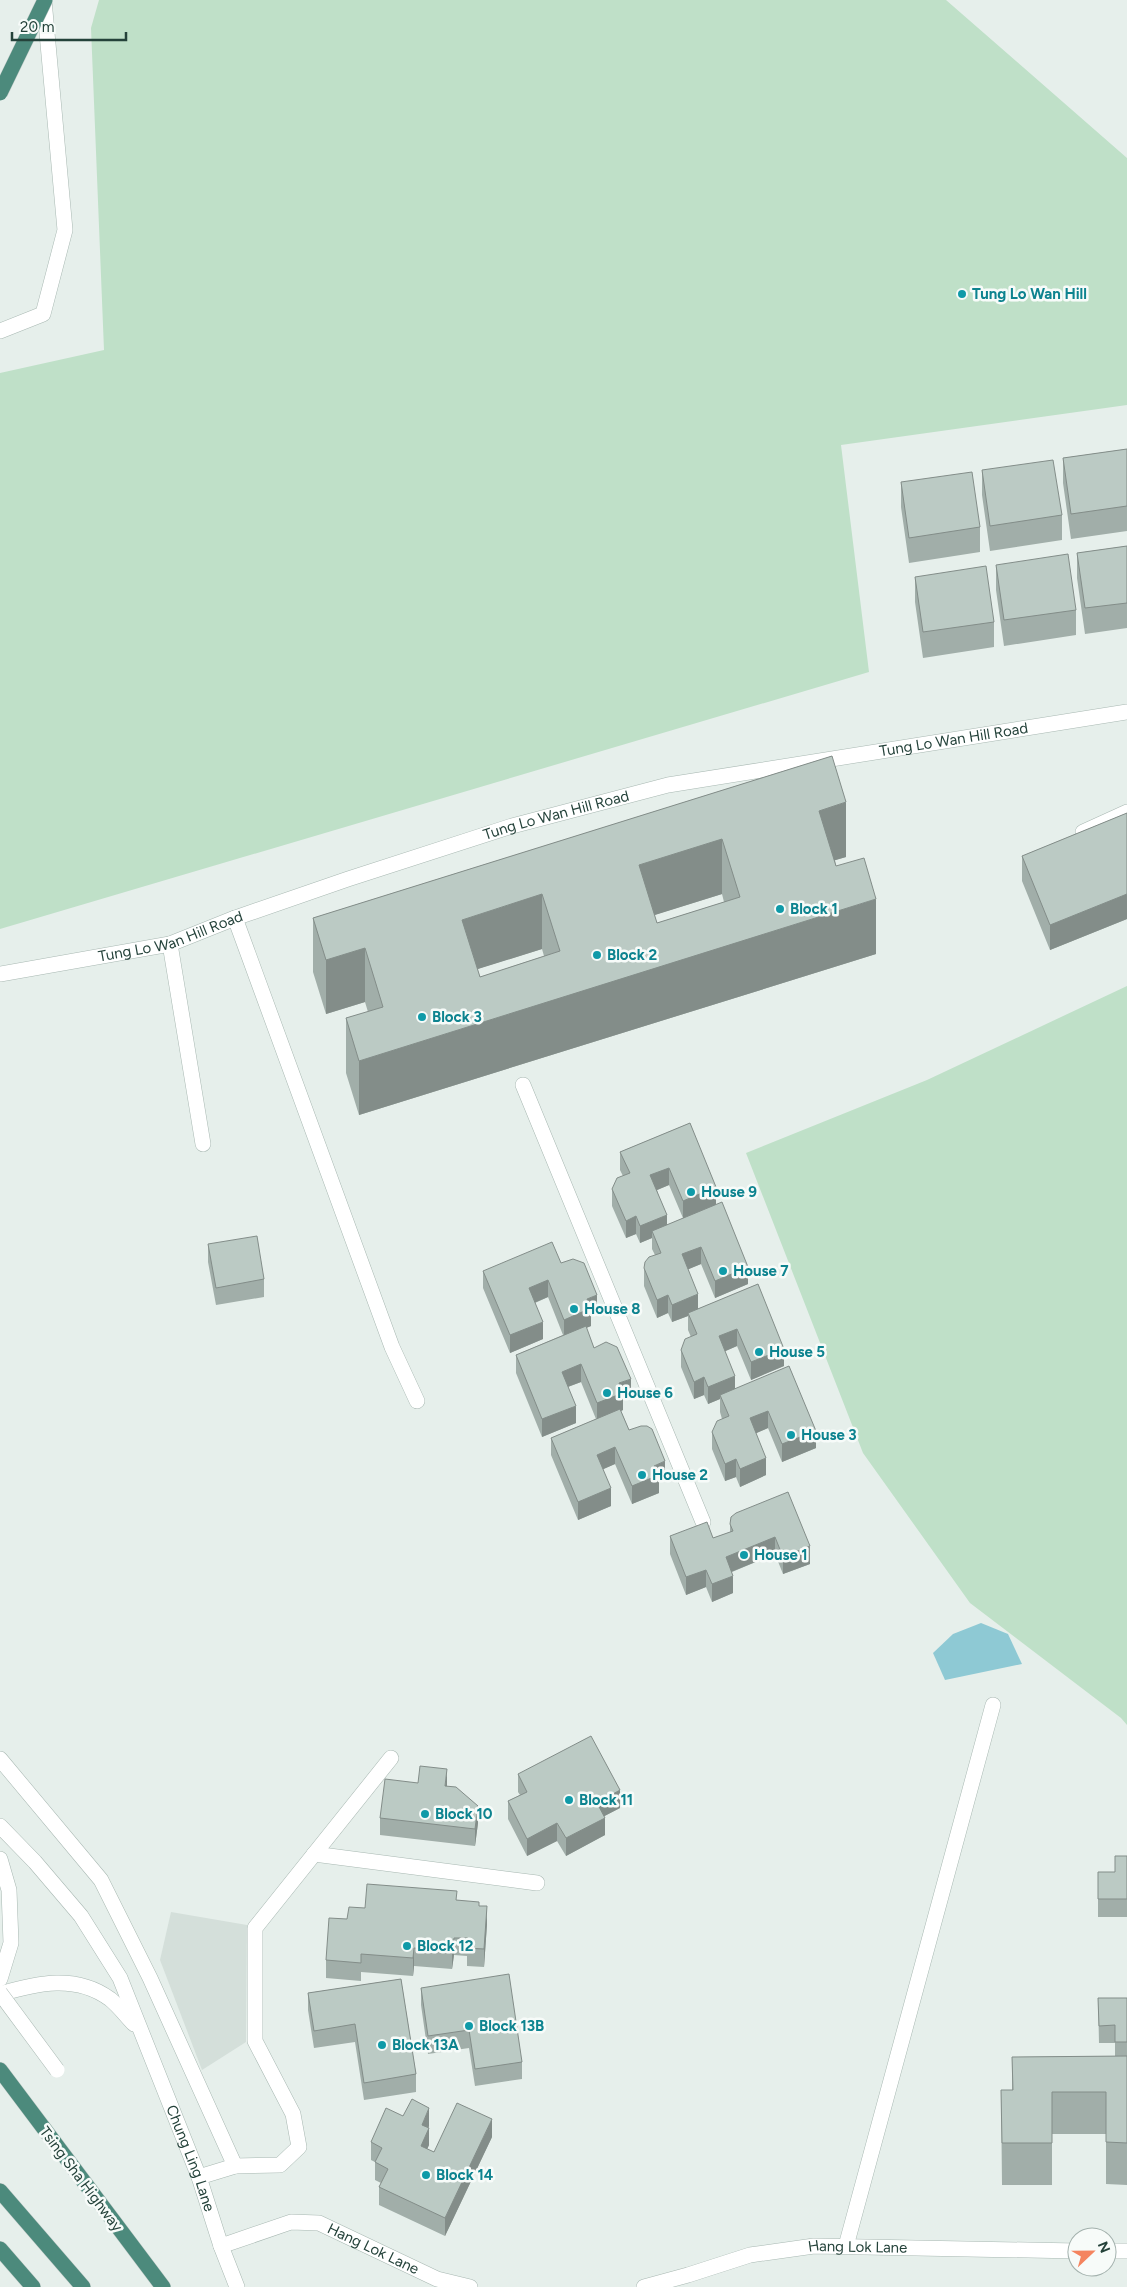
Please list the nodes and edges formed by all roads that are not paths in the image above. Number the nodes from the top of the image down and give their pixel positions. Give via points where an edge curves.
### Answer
1 (44, 0) edge
2 (0, 93) edge
3 (0, 331) edge
4 (1127, 712) edge
5 (1127, 812) edge
6 (1073, 836) edge
7 (235, 918) junction
8 (170, 944) junction
9 (0, 974) edge
10 (523, 1085) dead end
11 (203, 1144) dead end
12 (417, 1401) dead end
13 (703, 1522) edge
14 (992, 1705) dead end
15 (391, 1758) dead end
16 (0, 1760) edge
17 (0, 1826) edge
18 (314, 1854) junction
19 (0, 1859) edge
20 (537, 1883) dead end
21 (0, 1979) edge
22 (0, 1993) edge
23 (140, 2031) junction
24 (0, 2070) edge
25 (56, 2070) dead end
26 (235, 2166) junction
27 (199, 2177) junction
28 (0, 2191) edge
29 (221, 2246) junction
30 (846, 2246) junction
31 (0, 2249) edge
32 (1067, 2250) edge
33 (33, 2287) edge
34 (83, 2287) edge
35 (163, 2287) edge
36 (237, 2287) edge
37 (470, 2287) edge
38 (644, 2287) edge

1 - 2 highway, bridge
1 - 3 street via 66,230 43,314
4 - 7 street, Tung Lo Wan Hill Road via 668,785 512,826
5 - 6 street
7 - 8 street, Tung Lo Wan Hill Road
7 - 12 street via 392,1347
8 - 9 street, Tung Lo Wan Hill Road
8 - 11 street
10 - 13 street
14 - 30 street
15 - 18 street
16 - 26 street via 101,1880 150,1978
17 - 23 street, Chung Ling Lane via 81,1916 120,1978
18 - 20 street
18 - 26 street via 255,1928 255,2040 293,2114 299,2147 280,2166
19 - 21 street via 9,1890 11,1943
22 - 23 street, Chung Ling Lane via 36,1983 84,1984 111,2000
22 - 25 street, bridge
23 - 27 street, Chung Ling Lane
24 - 35 highway, Tsing Sha Highway
26 - 27 street
27 - 29 street, Chung Ling Lane
28 - 34 highway
29 - 36 street, Chung Ling Lane
29 - 37 street, Hang Lok Lane via 291,2222 318,2223 437,2279
30 - 32 street, Hang Lok Lane
30 - 38 street, Hang Lok Lane via 814,2246 750,2255
31 - 33 highway

